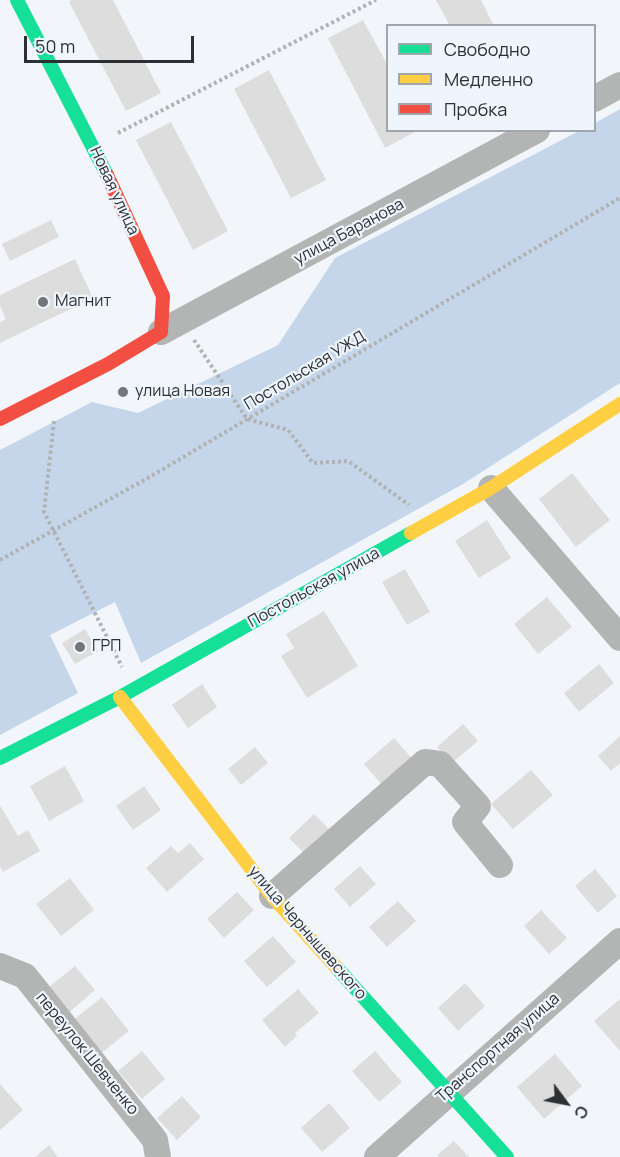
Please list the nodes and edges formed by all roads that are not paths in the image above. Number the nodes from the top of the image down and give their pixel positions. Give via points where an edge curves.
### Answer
1 (17, 0) edge
2 (620, 86) edge
3 (596, 98) edge
4 (533, 132) edge
5 (161, 332) junction
6 (620, 404) edge
7 (0, 419) edge
8 (491, 488) junction
9 (620, 638) edge
10 (120, 697) junction
11 (0, 758) edge
12 (500, 865) dead end
13 (272, 896) junction
14 (620, 941) edge
15 (0, 966) edge
16 (447, 1092) junction
17 (158, 1157) edge
18 (376, 1157) edge
19 (507, 1157) edge

1 - 5 street, Новая улица via 94,146 163,296
2 - 3 street
4 - 5 street, улица Баранова
5 - 7 street
6 - 8 street, Постольская улица
8 - 9 street
8 - 10 street, Постольская улица
10 - 11 street, Постольская улица
10 - 13 street, улица Чернышевского
12 - 13 street via 465,822 478,806 440,764 425,762
13 - 16 street, улица Чернышевского
14 - 16 street, Транспортная улица
15 - 17 street, переулок Шевченко via 25,976 155,1140
16 - 18 street, Транспортная улица
16 - 19 street, улица Чернышевского

